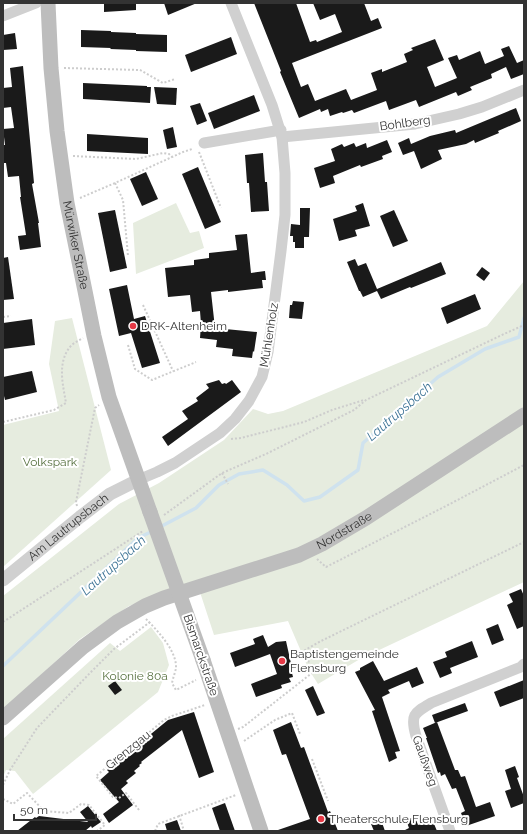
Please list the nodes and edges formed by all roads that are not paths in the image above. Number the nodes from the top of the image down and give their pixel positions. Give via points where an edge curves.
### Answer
1 (36, 3) edge
2 (48, 3) edge
3 (231, 3) edge
4 (3, 16) edge
5 (524, 90) edge
6 (281, 133) junction
7 (200, 145) road end
8 (524, 415) edge
9 (138, 480) junction
10 (3, 580) edge
11 (524, 664) edge
12 (3, 718) edge
13 (261, 831) edge
14 (450, 831) edge

1 - 4 street
2 - 9 main road, Mürwiker Straße via 51,68 67,203 108,397
3 - 6 street, Mühlenholz
5 - 6 street, Bohlberg via 482,107 415,124
6 - 7 street
6 - 9 street, Mühlenholz via 285,173 285,216 268,352 262,378 249,401 220,433 175,463
8 - 12 main road, Nordstraße via 322,544 299,555 164,598 145,612 117,622 82,647
9 - 10 street, Am Lautrupsbach via 110,494
9 - 13 main road, Bismarckstraße, bridge via 155,515
11 - 14 street, Gaußweg via 431,702 414,716 416,736

